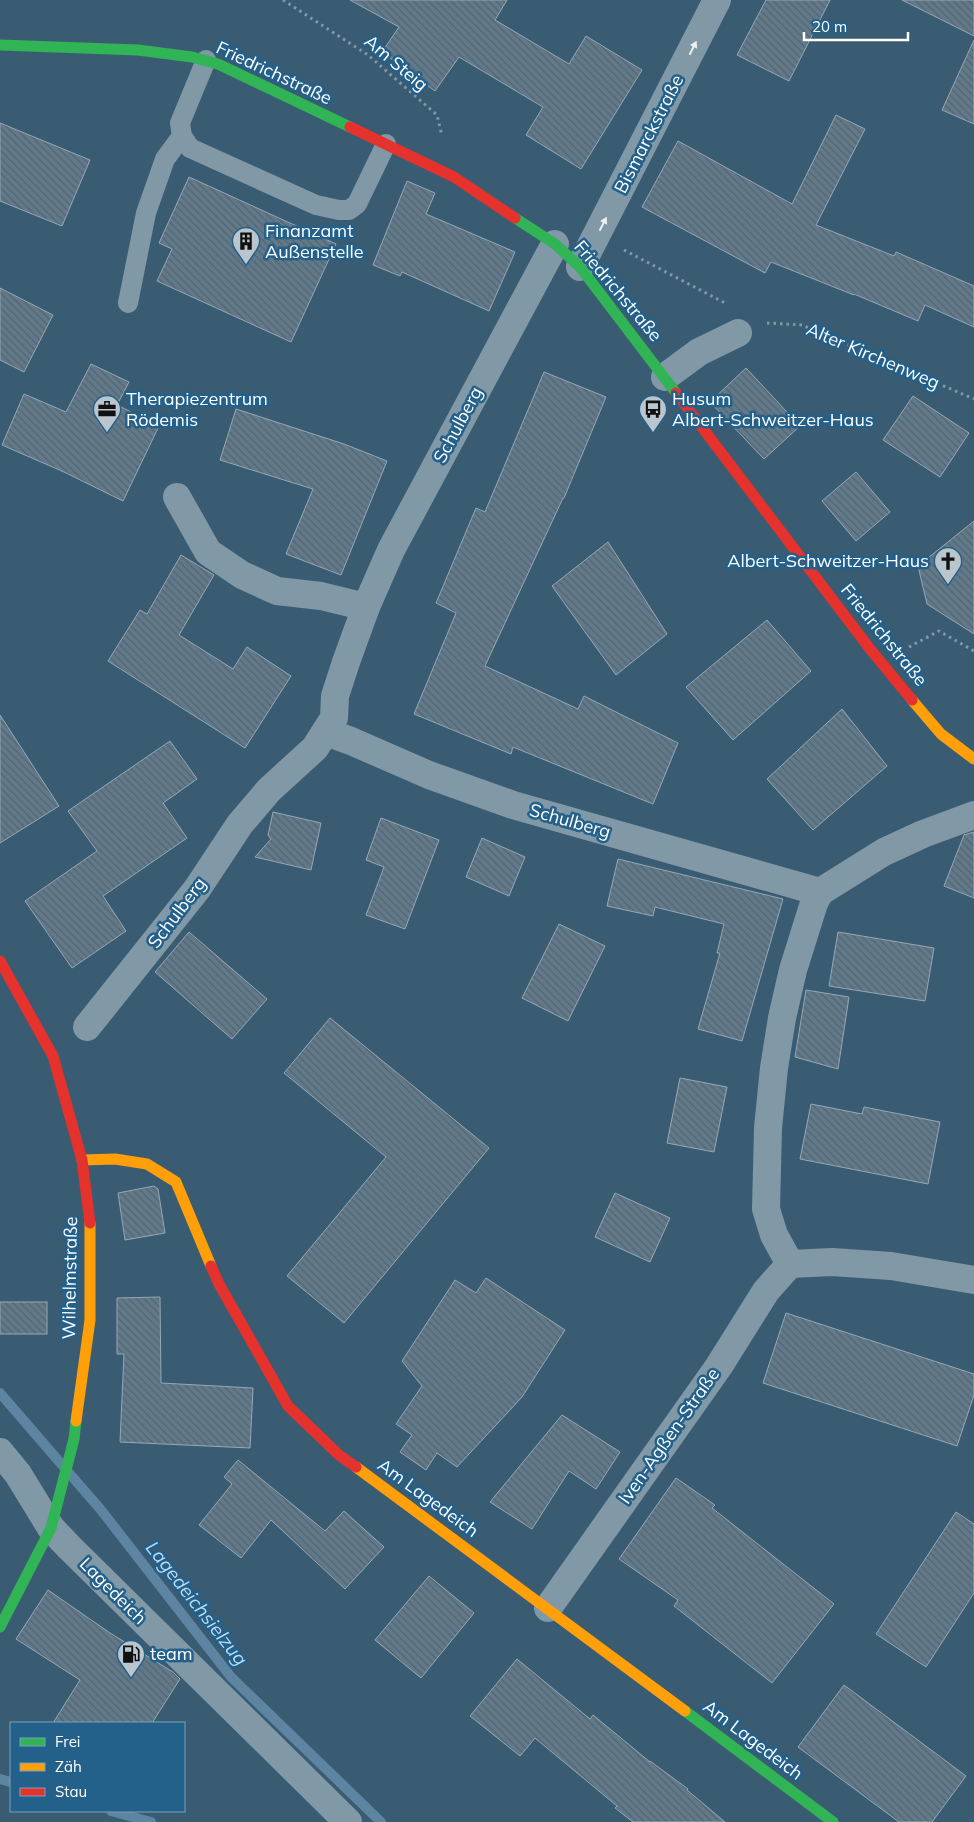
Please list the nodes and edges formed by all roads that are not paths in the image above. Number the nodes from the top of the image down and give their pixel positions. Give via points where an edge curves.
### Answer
1 (718, 0) edge
2 (0, 46) edge
3 (206, 60) junction
4 (182, 136) junction
5 (386, 144) junction
6 (555, 244) junction
7 (580, 267) junction
8 (128, 303) dead end
9 (738, 333) road end
10 (665, 377) junction
11 (177, 497) dead end
12 (366, 607) junction
13 (326, 732) junction
14 (974, 760) edge
15 (974, 815) edge
16 (820, 892) junction
17 (0, 962) edge
18 (87, 1027) dead end
19 (82, 1160) junction
20 (790, 1264) junction
21 (974, 1280) edge
22 (0, 1452) edge
23 (51, 1528) junction
24 (548, 1608) junction
25 (0, 1627) edge
26 (348, 1822) edge
27 (833, 1822) edge

7 -> 1 street, Bismarckstraße
2 - 3 street, Friedrichstraße via 146,51
3 - 4 lane via 180,124
3 - 5 street, Friedrichstraße
4 - 5 lane via 190,148 316,205 339,210 349,210 358,204
4 - 8 lane via 165,159 146,213
5 - 6 street, Friedrichstraße via 454,177
6 - 7 street, Friedrichstraße
6 - 12 street, Schulberg via 391,550
7 - 10 street, Friedrichstraße
9 - 10 street via 699,352
10 - 14 street, Friedrichstraße via 881,662 942,734
11 - 12 street via 208,552 242,575 277,591 321,596
12 - 13 street, Schulberg via 335,696 334,718
13 - 16 street, Schulberg via 429,775 513,805
13 - 18 street, Schulberg via 315,748 269,790 240,824 197,889
15 - 16 street via 884,852
16 - 20 street via 807,921 791,980 774,1068 768,1128 766,1209 774,1235
17 - 19 street, Wilhelmstraße via 53,1056
19 - 23 street, Wilhelmstraße via 91,1232 90,1320 74,1439
19 - 24 street, Am Lagedeich via 116,1158 147,1164 176,1182 219,1284 288,1406 339,1455
20 - 21 street via 832,1262 891,1266
20 - 24 street, Iven-Agßen-Straße via 766,1291 719,1366
22 - 23 street, Lagedeich via 18,1474
23 - 25 street, Wilhelmstraße
23 - 26 street, Lagedeich
24 - 27 street, Am Lagedeich

